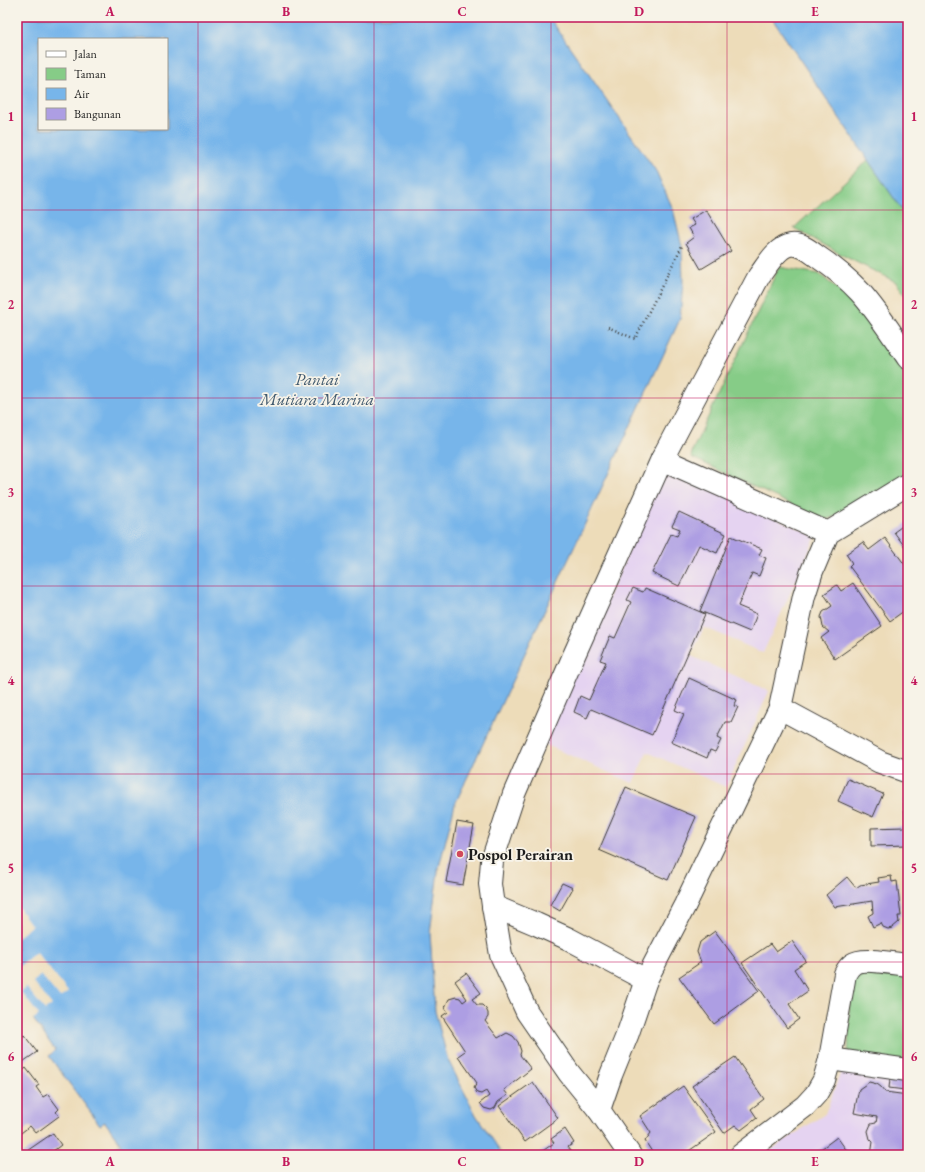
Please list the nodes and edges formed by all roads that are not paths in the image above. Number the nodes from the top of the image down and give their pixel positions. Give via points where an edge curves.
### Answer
1 (908, 358) edge
2 (662, 459) junction
3 (908, 484) edge
4 (828, 533) junction
5 (780, 708) junction
6 (908, 772) edge
7 (493, 906) junction
8 (908, 965) edge
9 (646, 980) junction
10 (830, 1059) junction
11 (908, 1070) edge
12 (599, 1110) junction
13 (630, 1155) edge
14 (741, 1155) edge

1 - 2 street via 859,291 838,271 807,249 789,245 772,258 759,276
2 - 4 street
2 - 7 street via 514,794 492,861 490,884
3 - 4 street
4 - 5 street via 804,596
5 - 6 street via 880,762
5 - 9 street
7 - 9 street via 569,939
7 - 12 street via 501,955 527,1012 569,1073
8 - 10 street via 865,960 852,964 845,974
9 - 12 street
10 - 11 street
10 - 14 street via 824,1080 805,1106
12 - 13 street

